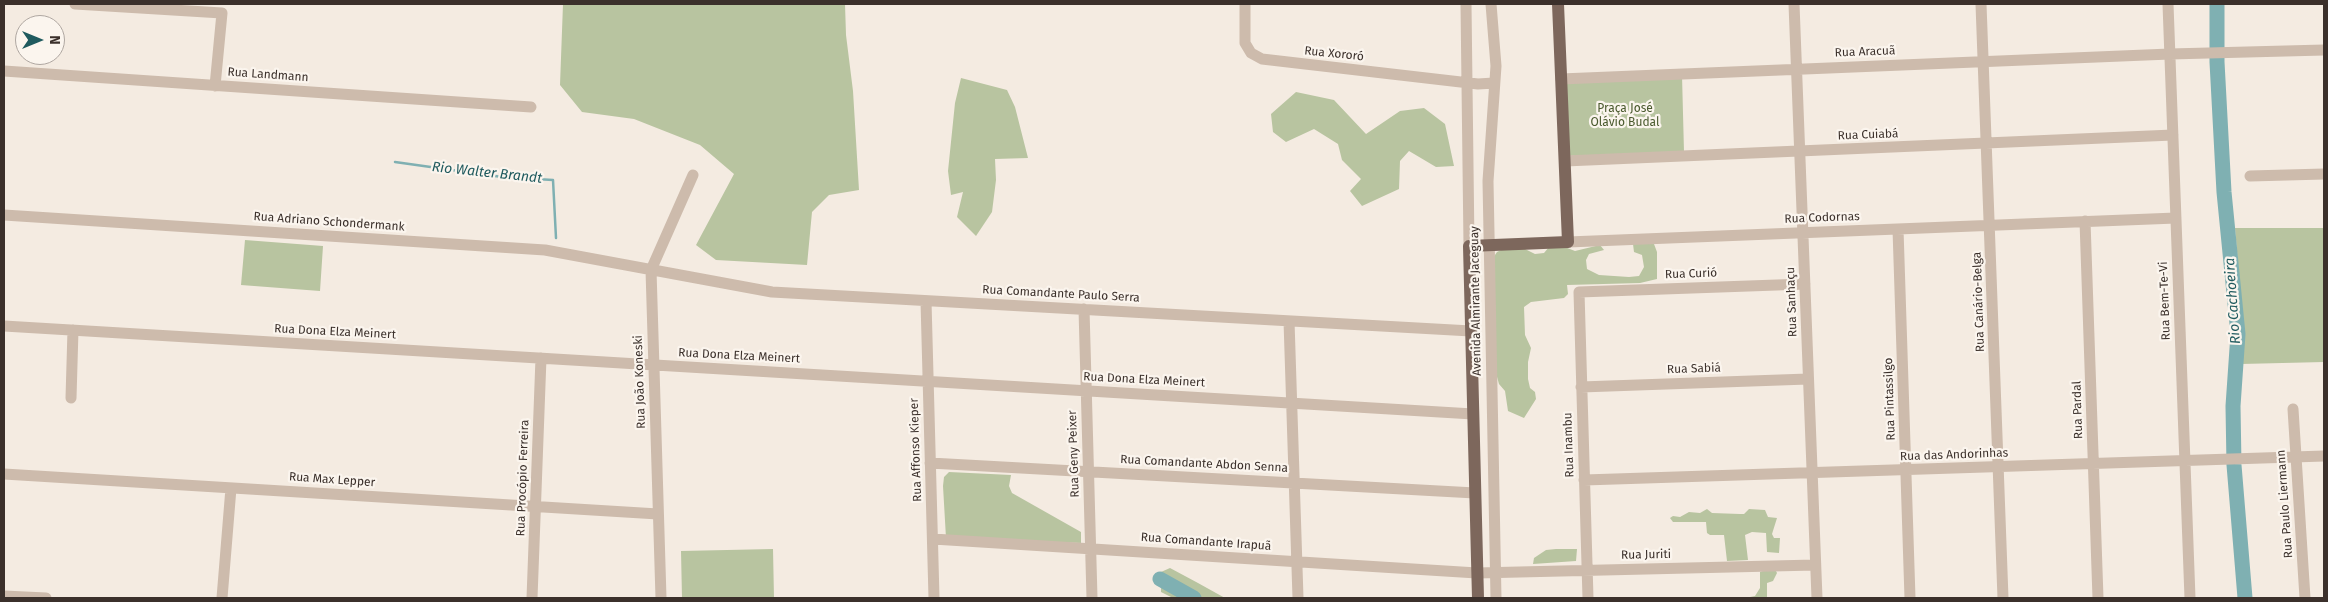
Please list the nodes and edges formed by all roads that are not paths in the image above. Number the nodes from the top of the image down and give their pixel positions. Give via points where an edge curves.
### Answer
1 (75, 4) edge
2 (1245, 4) edge
3 (1468, 4) edge
4 (1491, 4) edge
5 (1558, 4) edge
6 (1794, 4) edge
7 (1981, 4) edge
8 (2168, 4) edge
9 (2324, 50) edge
10 (2170, 54) junction
11 (1984, 61) junction
12 (1797, 69) junction
13 (4, 71) edge
14 (1561, 79) junction
15 (1467, 82) junction
16 (1494, 83) junction
17 (215, 86) junction
18 (531, 107) dead end
19 (2173, 135) junction
20 (1987, 143) junction
21 (1800, 151) junction
22 (1565, 161) junction
23 (2324, 174) edge
24 (693, 175) dead end
25 (2250, 176) dead end
26 (4, 215) edge
27 (2176, 218) junction
28 (2085, 222) junction
29 (1990, 225) junction
30 (1898, 229) junction
31 (1803, 233) junction
32 (1568, 242) junction
33 (1470, 246) junction
34 (1489, 246) junction
35 (651, 270) junction
36 (1805, 284) junction
37 (1579, 292) joint
38 (926, 301) junction
39 (1084, 309) junction
40 (1289, 321) junction
41 (4, 326) edge
42 (73, 330) junction
43 (1471, 331) junction
44 (540, 358) junction
45 (654, 365) junction
46 (1808, 379) junction
47 (928, 381) junction
48 (1581, 387) junction
49 (1086, 391) junction
50 (71, 398) dead end
51 (1292, 403) junction
52 (2293, 409) dead end
53 (1473, 414) junction
54 (2324, 456) edge
55 (2296, 457) junction
56 (2185, 461) junction
57 (930, 463) junction
58 (2093, 464) junction
59 (1998, 467) junction
60 (1906, 470) junction
61 (1088, 472) junction
62 (1812, 473) junction
63 (4, 474) edge
64 (1584, 480) junction
65 (1295, 483) junction
66 (231, 488) junction
67 (1475, 493) junction
68 (536, 507) junction
69 (658, 514) junction
70 (933, 539) junction
71 (1091, 549) junction
72 (1297, 562) junction
73 (1815, 565) junction
74 (1587, 570) junction
75 (1495, 572) junction
76 (1477, 573) junction
77 (4, 596) edge
78 (46, 598) edge
79 (222, 598) edge
80 (532, 598) edge
81 (660, 598) edge
82 (934, 598) edge
83 (1092, 598) edge
84 (1298, 598) edge
85 (1478, 598) edge
86 (1482, 598) edge
87 (1496, 598) edge
88 (1588, 598) edge
89 (1816, 598) edge
90 (1910, 598) edge
91 (2004, 598) edge
92 (2098, 598) edge
93 (2190, 598) edge
94 (2305, 598) edge

1 - 17 street via 222,14
2 - 15 street, Rua Xororó via 1245,43 1255,57
3 - 15 street, Avenida Almirante Jaceguay
4 - 16 street, Avenida Almirante Jaceguay via 1496,48
5 - 14 main road
6 - 12 street, Rua Sanhaçu
7 - 11 street, Rua Canário-Belga
8 - 10 street, Rua Bem-Te-Vi
9 - 10 street, Rua Aracuã
10 - 11 street, Rua Aracuã
10 - 19 street, Rua Bem-Te-Vi
11 - 12 street, Rua Aracuã
11 - 20 street, Rua Canário-Belga
12 - 14 street, Rua Aracuã
12 - 21 street, Rua Sanhaçu
13 - 17 street, Rua Landmann
14 - 22 main road
15 - 16 street, Rua Xororó
15 - 33 street, Avenida Almirante Jaceguay
16 - 34 street, Avenida Almirante Jaceguay via 1488,168
17 - 18 street, Rua Landmann
19 - 20 street, Rua Cuiabá
19 - 27 street, Rua Bem-Te-Vi
20 - 21 street, Rua Cuiabá
20 - 29 street, Rua Canário-Belga
21 - 22 street, Rua Cuiabá
21 - 31 street, Rua Sanhaçu
22 - 32 main road
23 - 25 street
24 - 35 street, Rua João Koneski
26 - 35 street, Rua Adriano Schondermank via 533,249
27 - 28 street, Rua Codornas
27 - 56 street, Rua Bem-Te-Vi
28 - 29 street, Rua Codornas
28 - 58 street, Rua Pardal
29 - 30 street, Rua Codornas
29 - 59 street, Rua Canário-Belga
30 - 31 street, Rua Codornas
30 - 60 street, Rua Pintassilgo
31 - 32 street, Rua Codornas
31 - 36 street, Rua Sanhaçu
32 - 34 main road, Rua Codornas
33 - 34 main road, Rua Codornas
33 - 43 main road, Avenida Almirante Jaceguay
34 - 75 street, Avenida Almirante Jaceguay
35 - 38 street, Rua Comandante Paulo Serra via 772,292
35 - 45 street, Rua João Koneski
36 - 37 street, Rua Curió
36 - 46 street, Rua Sanhaçu
37 - 48 street, Rua Inambu
38 - 39 street, Rua Comandante Paulo Serra
38 - 47 street, Rua Affonso Kieper
39 - 40 street, Rua Comandante Paulo Serra
39 - 49 street, Rua Geny Peixer
40 - 43 street, Rua Comandante Paulo Serra
40 - 51 street
41 - 42 street, Rua Dona Elza Meinert
42 - 44 street, Rua Dona Elza Meinert
42 - 50 street
43 - 53 main road, Avenida Almirante Jaceguay
44 - 45 street, Rua Dona Elza Meinert
44 - 68 street, Rua Procópio Ferreira
45 - 47 street, Rua Dona Elza Meinert
45 - 69 street, Rua João Koneski
46 - 48 street, Rua Sabiá
46 - 62 street, Rua Sanhaçu
47 - 49 street, Rua Dona Elza Meinert
47 - 57 street, Rua Affonso Kieper
48 - 64 street, Rua Inambu
49 - 51 street, Rua Dona Elza Meinert
49 - 61 street, Rua Geny Peixer
51 - 53 street, Rua Dona Elza Meinert
51 - 65 street
52 - 55 street, Rua Paulo Liermann
53 - 67 main road, Avenida Almirante Jaceguay
54 - 55 street, Rua das Andorinhas
55 - 56 street, Rua das Andorinhas
55 - 94 street, Rua Paulo Liermann
56 - 58 street, Rua das Andorinhas
56 - 93 street, Rua Bem-Te-Vi
57 - 61 street, Rua Comandante Abdon Senna
57 - 70 street, Rua Affonso Kieper
58 - 59 street, Rua das Andorinhas
58 - 92 street, Rua Pardal
59 - 60 street, Rua das Andorinhas
59 - 91 street, Rua Canário-Belga
60 - 62 street, Rua das Andorinhas
60 - 90 street, Rua Pintassilgo
61 - 65 street, Rua Comandante Abdon Senna
61 - 71 street, Rua Geny Peixer
62 - 64 street, Rua das Andorinhas
62 - 73 street, Rua Sanhaçu
63 - 66 street, Rua Max Lepper
64 - 74 street, Rua Inambu
65 - 67 street, Rua Comandante Abdon Senna
65 - 72 street
66 - 68 street, Rua Max Lepper
66 - 79 street
67 - 76 main road, Avenida Almirante Jaceguay
68 - 69 street, Rua Max Lepper
68 - 80 street, Rua Procópio Ferreira
69 - 81 street, Rua João Koneski
70 - 71 street, Rua Comandante Irapuã
70 - 82 street, Rua Affonso Kieper
71 - 72 street, Rua Comandante Irapuã
71 - 83 street, Rua Geny Peixer
72 - 76 street, Rua Comandante Irapuã
72 - 84 street
73 - 74 street, Rua Juriti
73 - 89 street, Rua Sanhaçu
74 - 75 street, Rua Juriti
74 - 88 street, Rua Inambu
75 - 76 street, Rua Juriti
75 - 87 street, Avenida Almirante Jaceguay
76 - 85 main road, Avenida Almirante Jaceguay
76 - 86 main road, Avenida Almirante Jaceguay
77 - 78 street

